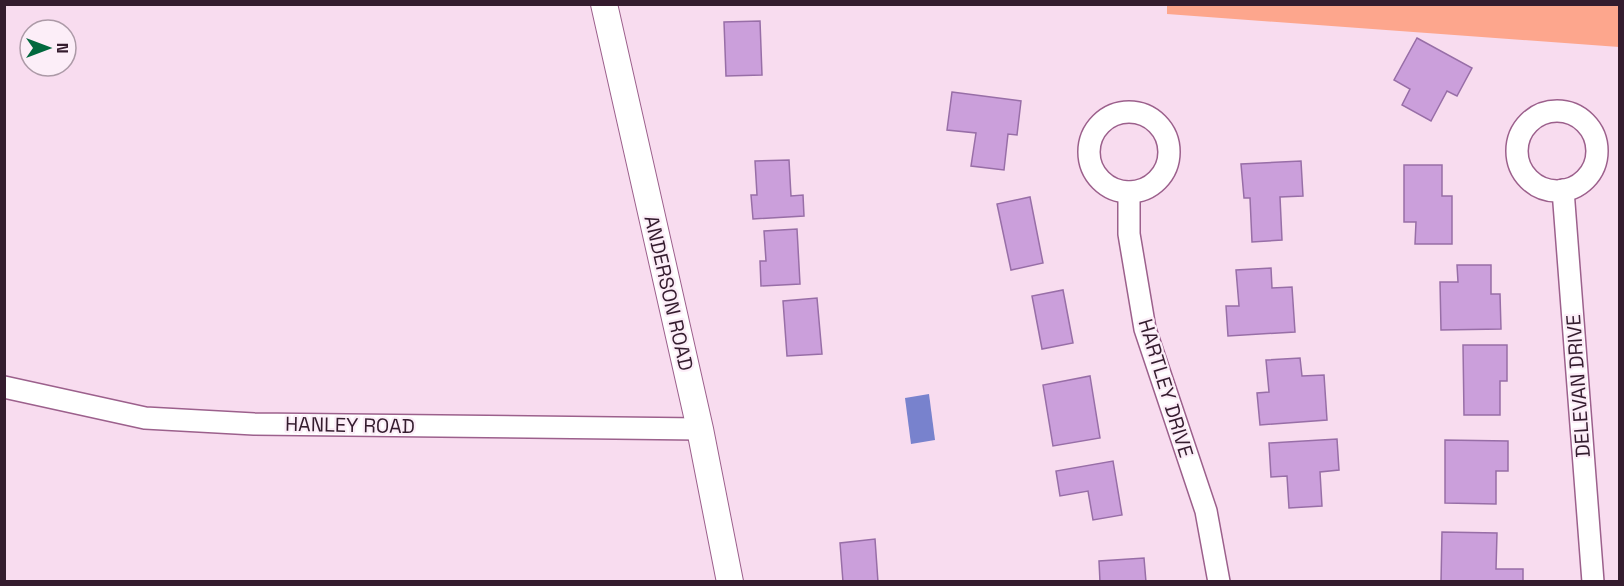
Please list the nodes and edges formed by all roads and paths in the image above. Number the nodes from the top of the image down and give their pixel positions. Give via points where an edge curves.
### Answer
1 (604, 4) edge
2 (1563, 190) dead end
3 (1128, 192) dead end
4 (4, 387) edge
5 (700, 429) junction
6 (730, 582) edge
7 (1219, 582) edge
8 (1593, 582) edge

1 - 5 street, ANDERSON ROAD
2 - 8 street, DELEVAN DRIVE
3 - 7 street, HARTLEY DRIVE via 1128,234 1145,328 1206,511
4 - 5 street, HANLEY ROAD via 145,418 254,424
5 - 6 street, ANDERSON ROAD

